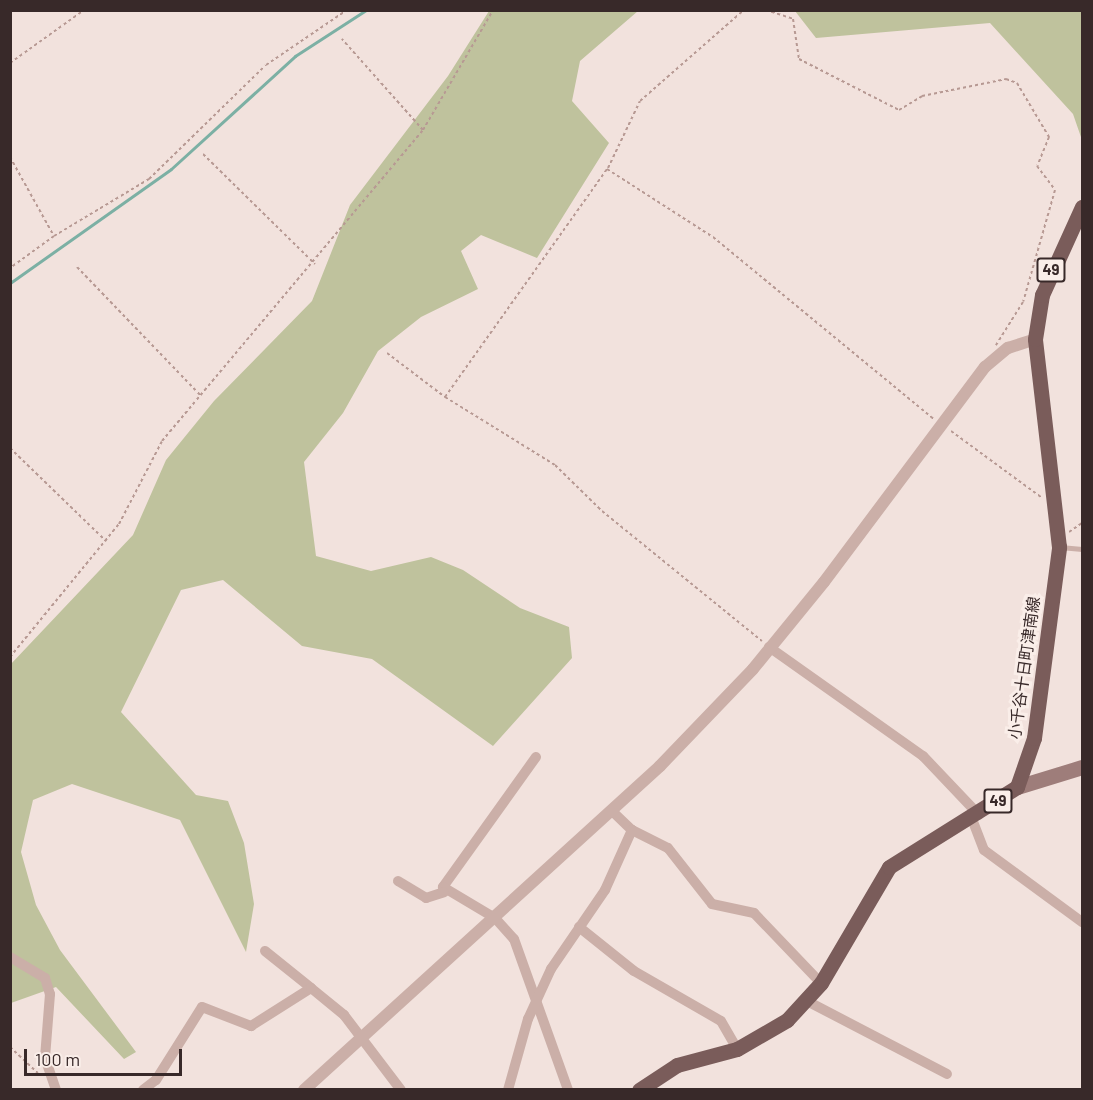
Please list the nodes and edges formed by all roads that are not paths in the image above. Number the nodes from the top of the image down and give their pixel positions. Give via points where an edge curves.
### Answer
1 (1083, 207) edge
2 (1035, 339) junction
3 (1059, 547) junction
4 (1083, 549) edge
5 (769, 647) junction
6 (536, 757) dead end
7 (1083, 767) edge
8 (1017, 787) junction
9 (612, 811) junction
10 (976, 817) junction
11 (632, 830) junction
12 (398, 881) dead end
13 (444, 892) junction
14 (495, 918) junction
15 (1083, 922) edge
16 (579, 927) junction
17 (265, 951) dead end
18 (10, 957) edge
19 (821, 983) junction
20 (311, 988) junction
21 (537, 998) junction
22 (805, 1000) junction
23 (362, 1038) junction
24 (737, 1049) junction
25 (947, 1074) dead end
26 (53, 1086) edge
27 (143, 1089) edge
28 (304, 1089) edge
29 (401, 1089) edge
30 (508, 1089) edge
31 (568, 1089) edge
32 (639, 1089) edge

1 - 2 main road, 小千谷十日町津南線 / 49 via 1042,295
2 - 3 main road, 小千谷十日町津南線 / 49 via 1058,509
2 - 5 street via 997,357
3 - 4 lane
3 - 8 main road, 小千谷十日町津南線 / 49 via 1034,738
5 - 9 street
5 - 10 street via 923,756
6 - 13 street via 464,852
7 - 8 main road
8 - 10 main road, 49
9 - 11 street
9 - 14 street
10 - 15 street via 984,850
10 - 19 main road, 49 via 889,867
11 - 16 street via 621,861
11 - 19 street via 668,848 712,904 754,913
12 - 13 street via 426,898
13 - 14 street
14 - 21 street via 514,939
14 - 23 street
16 - 21 street
16 - 24 street via 634,971 721,1021
17 - 20 street
18 - 26 street via 45,978 50,994 45,1058
19 - 22 main road, 49
20 - 23 street
20 - 27 street via 251,1026 202,1007 156,1080
21 - 30 street
21 - 31 street
22 - 24 main road, 49 via 787,1020
22 - 25 street
23 - 28 street
23 - 29 street
24 - 32 main road, 49 via 676,1065

